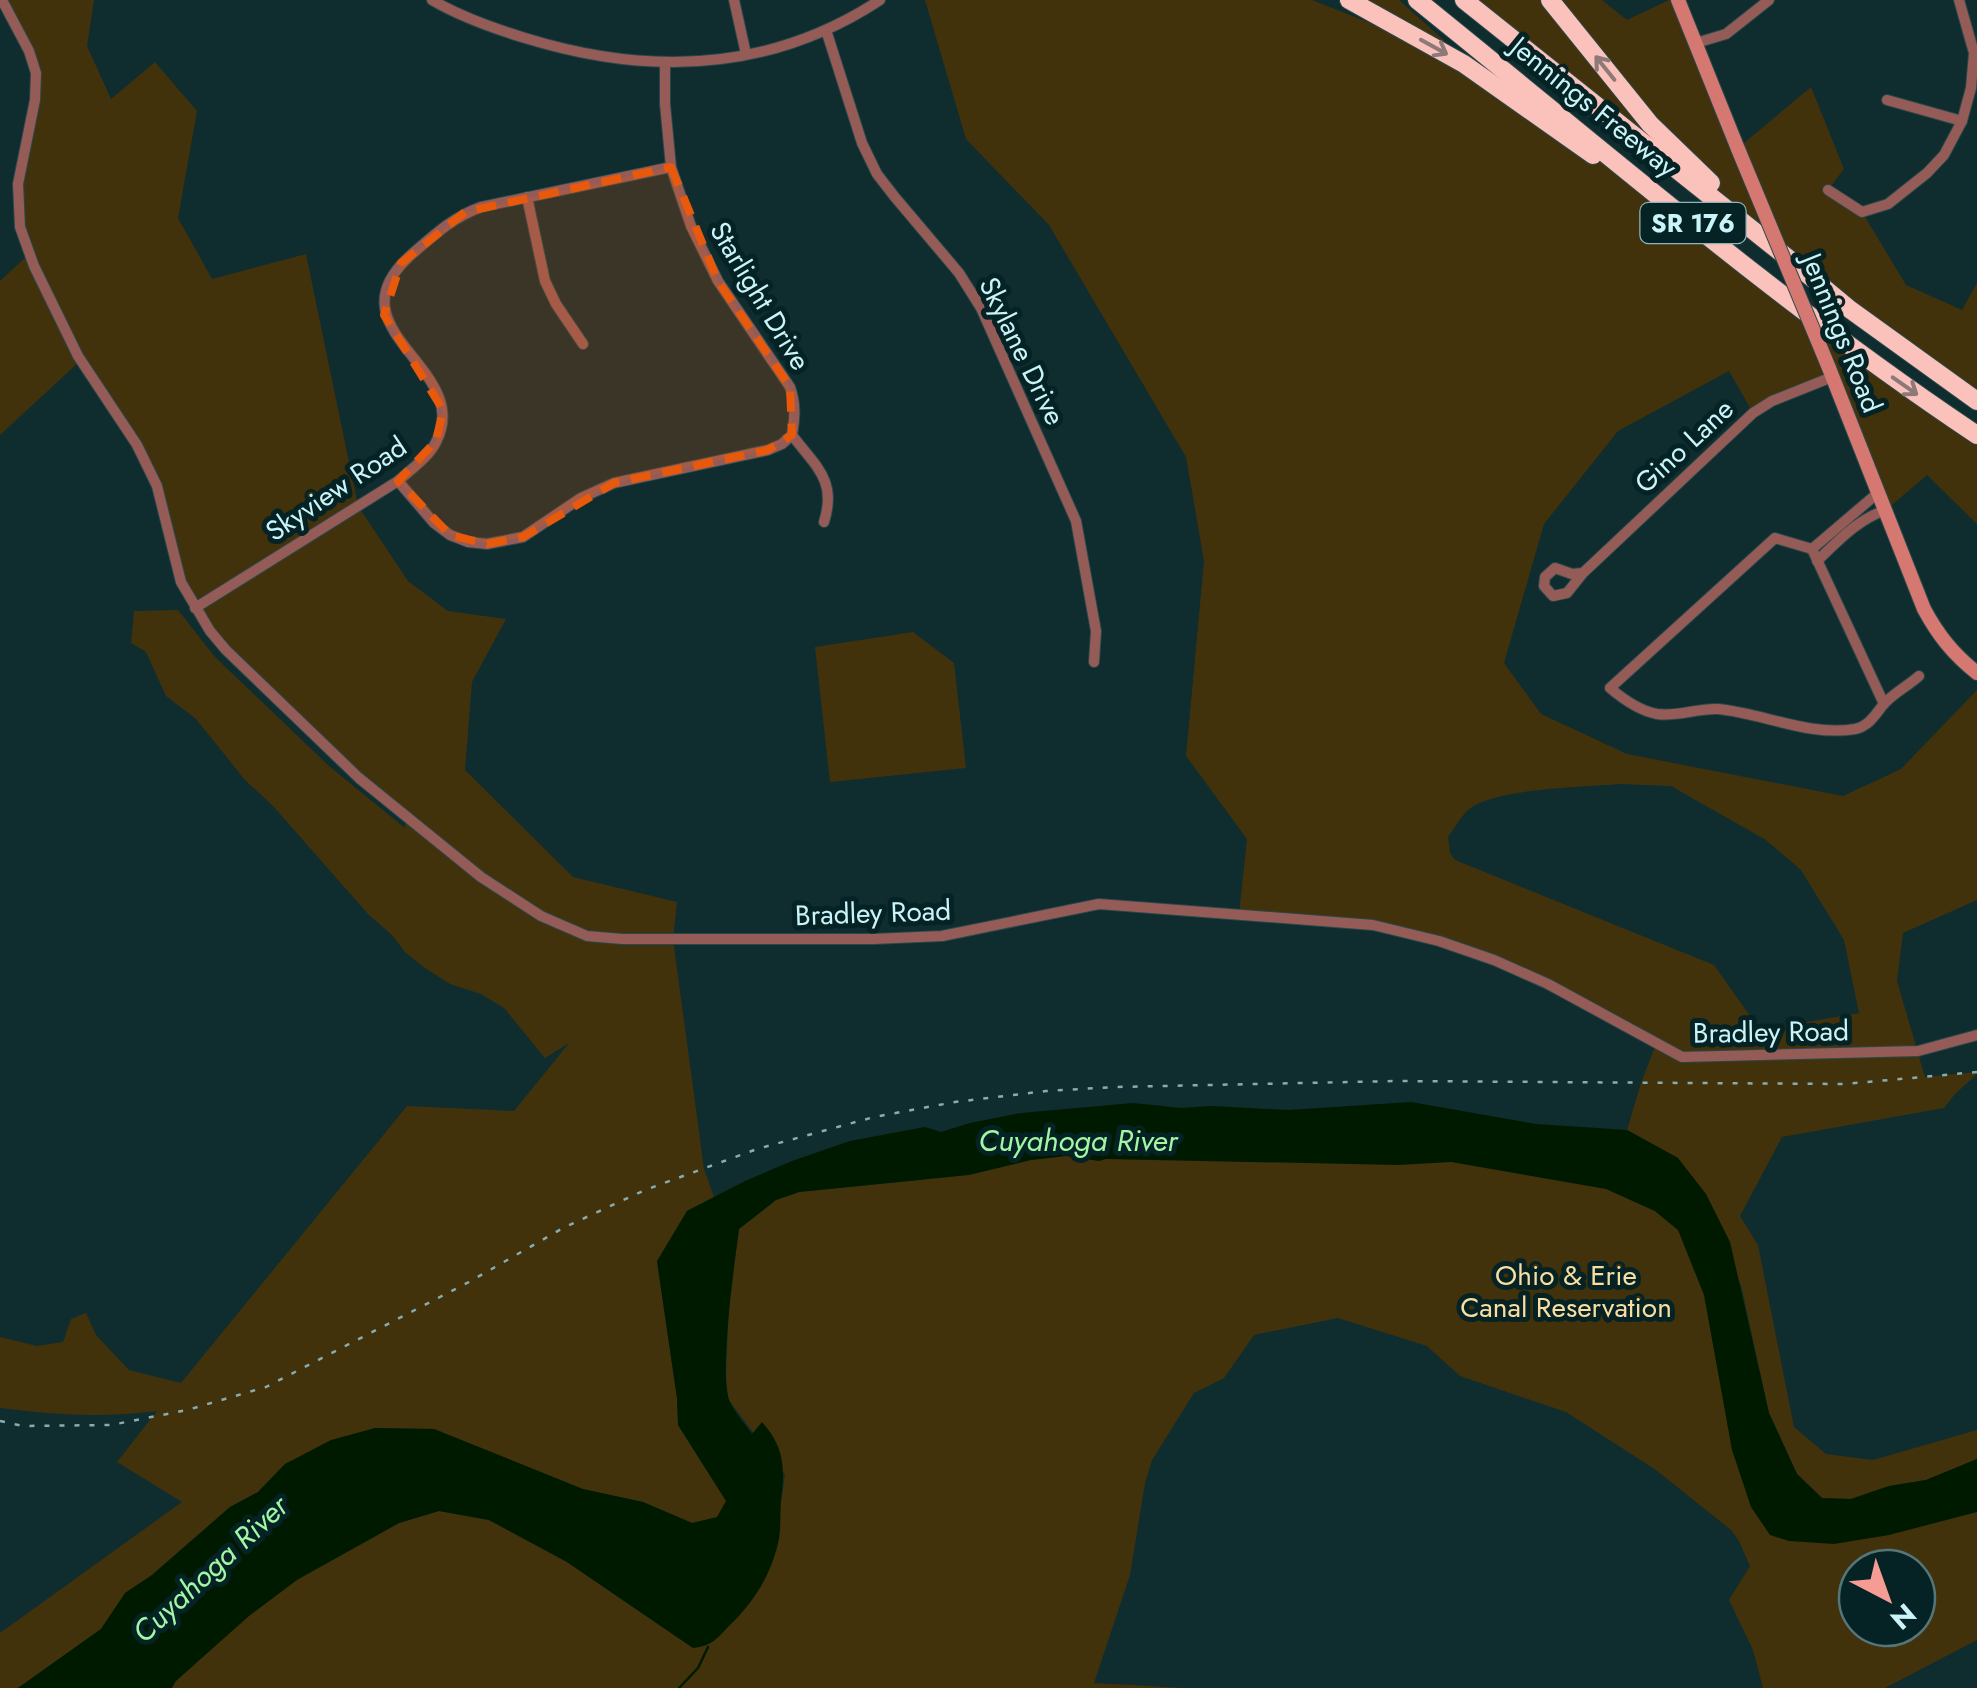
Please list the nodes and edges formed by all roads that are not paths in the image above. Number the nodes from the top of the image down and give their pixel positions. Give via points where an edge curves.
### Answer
1 (2, 0) edge
2 (432, 0) edge
3 (734, 0) edge
4 (880, 0) edge
5 (1349, 0) edge
6 (1417, 0) edge
7 (1464, 0) edge
8 (1550, 0) edge
9 (1678, 0) edge
10 (1769, 0) edge
11 (1958, 0) edge
12 (826, 30) junction
13 (1696, 43) junction
14 (746, 54) junction
15 (666, 63) junction
16 (1887, 100) dead end
17 (1962, 121) junction
18 (670, 167) junction
19 (1650, 189) junction
20 (1828, 190) dead end
21 (527, 197) junction
22 (1794, 263) junction
23 (583, 344) dead end
24 (1831, 372) junction
25 (1977, 401) edge
26 (1977, 434) edge
27 (792, 436) junction
28 (398, 480) junction
29 (1879, 492) junction
30 (1886, 510) junction
31 (824, 522) dead end
32 (1814, 555) junction
33 (1583, 573) dead end
34 (194, 608) junction
35 (1094, 662) dead end
36 (1977, 672) edge
37 (1919, 676) dead end
38 (1884, 704) junction
39 (1977, 1035) edge

1 - 34 street, Bradley Road via 36,73 18,184 20,227 81,361 157,486 180,582
2 - 15 street via 549,46
3 - 14 street
4 - 12 street
5 -> 19 highway via 1464,64
6 - 19 highway, Jennings Freeway / SR 176
7 - 22 highway, Jennings Freeway / SR 176
22 -> 8 highway via 1660,134
9 - 13 street, Jennings Road
10 - 13 street via 1726,34
11 - 17 street via 1974,54
12 - 14 street
12 - 35 street, Skylane Drive via 877,174 981,308 1076,521 1096,631
13 - 24 street, Jennings Road, bridge
14 - 15 street
15 - 18 street, Starlight Drive
16 - 17 street
17 - 20 street via 1944,155 1888,204 1862,212
18 - 21 street, Skyview Road
18 - 27 street, Starlight Drive via 718,281 790,387
19 -> 26 highway, Jennings Freeway / SR 176 via 1861,355
21 - 23 street via 546,280
21 - 28 street, Skyview Road via 451,220 401,263 390,282 384,315 433,384 442,410 436,441
22 - 25 highway, Jennings Freeway / SR 176
24 - 29 street, Jennings Road
24 - 33 street, Gino Lane via 1752,413
27 - 28 street via 768,450 614,483 523,537 488,544 468,542 434,524
27 - 31 street via 826,479
28 - 34 street, Skyview Road
29 - 30 street, Jennings Road
29 - 32 street
30 - 32 street
30 - 36 street, Jennings Road via 1939,636
32 - 38 street
32 - 38 street via 1775,538 1610,688 1652,714 1723,710 1820,729 1858,729
34 - 39 street, Bradley Road via 226,650 359,778 481,877 540,916 587,936 942,936 1099,904 1373,924 1439,941 1548,984 1682,1057 1918,1051
37 - 38 street

